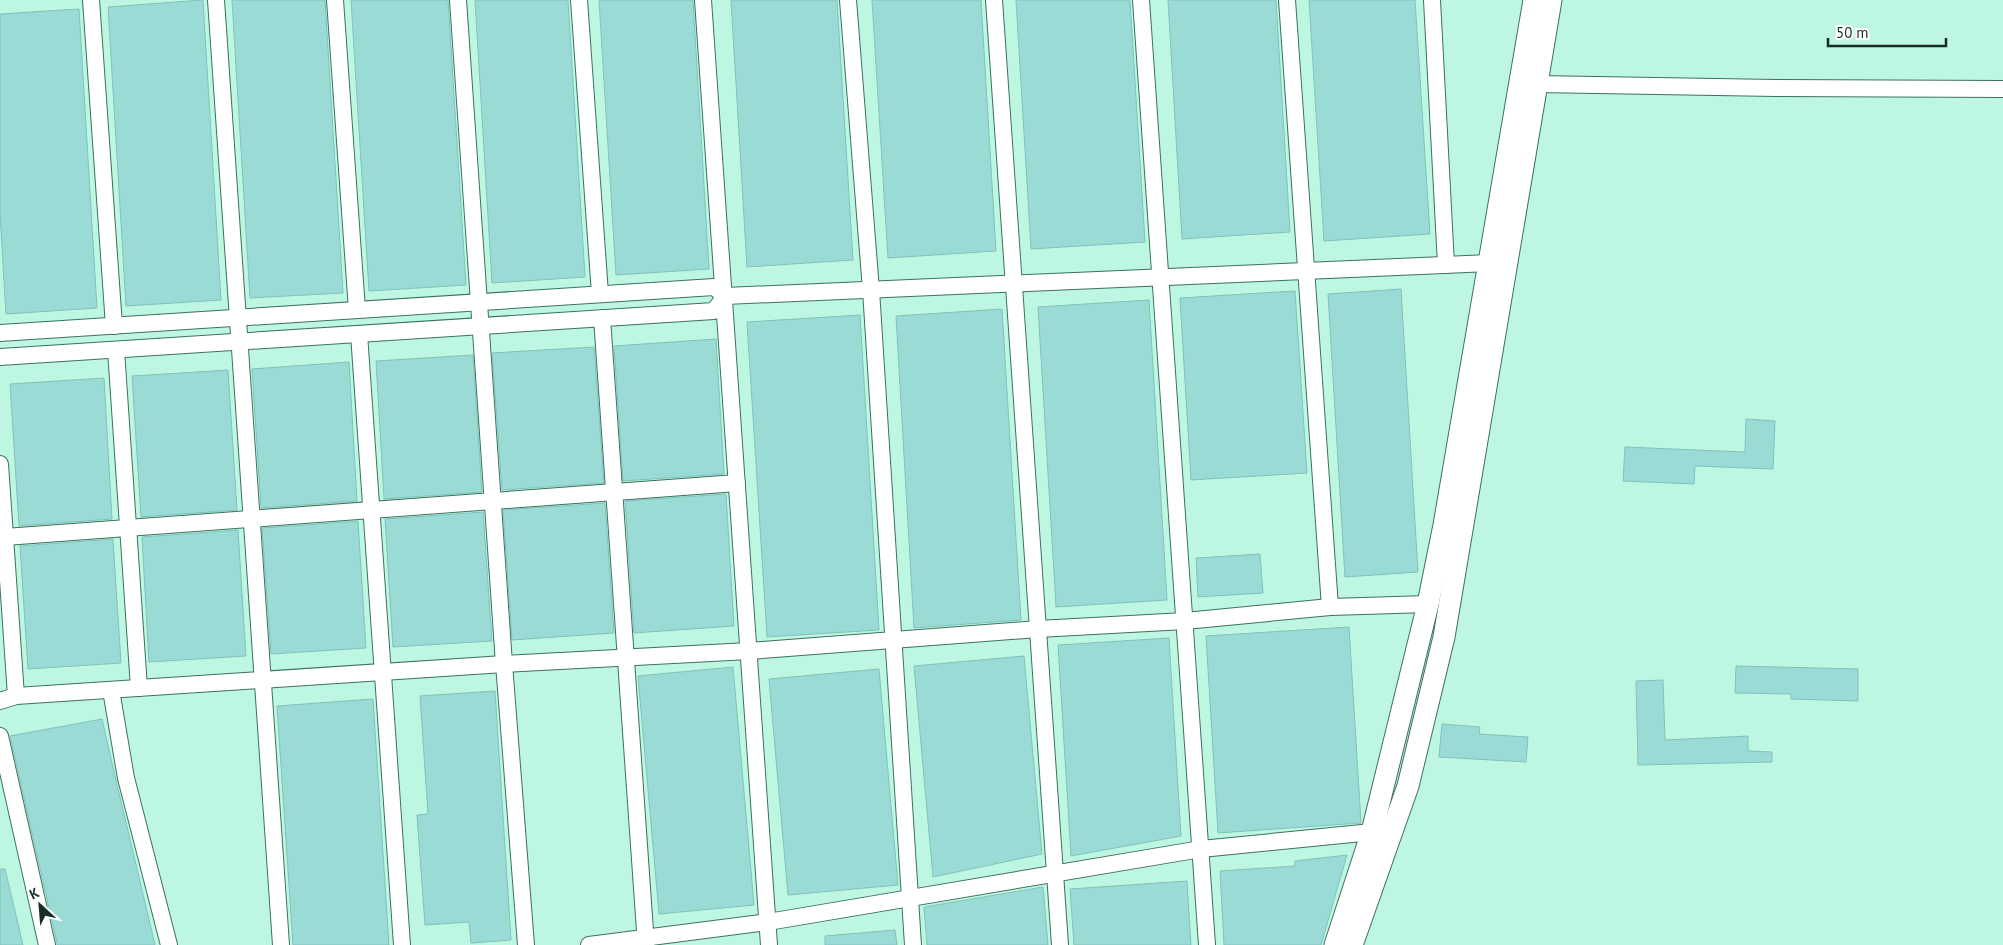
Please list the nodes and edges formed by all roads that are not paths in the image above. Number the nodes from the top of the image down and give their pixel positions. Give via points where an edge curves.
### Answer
1 (92, 0) edge
2 (216, 0) edge
3 (335, 0) edge
4 (458, 0) edge
5 (579, 0) edge
6 (703, 0) edge
7 (848, 0) edge
8 (994, 0) edge
9 (1141, 0) edge
10 (1287, 0) edge
11 (1432, 0) edge
12 (1534, 0) edge
13 (1551, 0) edge
14 (1536, 84) junction
15 (2003, 88) edge
16 (1490, 263) junction
17 (1446, 265) junction
18 (1306, 271) junction
19 (1160, 277) junction
20 (1014, 284) junction
21 (871, 290) junction
22 (600, 294) junction
23 (725, 296) junction
24 (479, 302) junction
25 (357, 310) junction
26 (238, 318) junction
27 (602, 318) junction
28 (114, 326) junction
29 (481, 326) junction
30 (0, 333) edge
31 (359, 334) junction
32 (240, 342) junction
33 (116, 350) junction
34 (0, 357) edge
35 (0, 464) edge
36 (737, 483) junction
37 (614, 492) junction
38 (493, 500) junction
39 (371, 509) junction
40 (252, 518) junction
41 (128, 527) junction
42 (5, 536) junction
43 (1428, 604) junction
44 (1330, 608) junction
45 (1185, 621) junction
46 (1038, 629) junction
47 (893, 639) junction
48 (749, 651) junction
49 (626, 659) junction
50 (504, 664) junction
51 (382, 672) junction
52 (264, 680) junction
53 (139, 688) junction
54 (111, 690) junction
55 (16, 696) junction
56 (0, 700) edge
57 (0, 736) edge
58 (1372, 832) junction
59 (1201, 849) junction
60 (1055, 873) junction
61 (910, 899) junction
62 (768, 922) junction
63 (646, 942) edge
64 (47, 945) edge
65 (169, 945) edge
66 (281, 945) edge
67 (402, 945) edge
68 (526, 945) edge
69 (589, 945) edge
70 (769, 945) edge
71 (913, 945) edge
72 (1060, 945) edge
73 (1207, 945) edge
74 (1335, 945) edge
75 (1352, 945) edge

1 - 28 street
2 - 26 street
3 - 25 street
4 - 24 street
5 - 22 street
6 - 23 street
7 - 21 street
8 - 20 street
9 - 19 street
10 - 18 street
11 - 17 street
12 - 16 main road
13 - 14 main road
14 - 15 street
14 - 75 main road via 1444,637 1408,786
16 - 17 street
16 - 43 main road
17 - 18 street
18 - 19 street
18 - 44 street
19 - 20 street
19 - 45 street
20 - 21 street
20 - 46 street
21 - 23 street
21 - 47 street
22 - 23 street via 714,286
22 - 24 street
23 - 27 street via 714,311
23 - 36 street
24 - 25 street
24 - 29 street
25 - 26 street
26 - 28 street
26 - 32 street
27 - 29 street
27 - 37 street
28 - 30 street
29 - 31 street
29 - 38 street
31 - 32 street
31 - 39 street
32 - 33 street
32 - 40 street
33 - 34 street
33 - 41 street
35 - 42 street
36 - 37 street
36 - 48 street
37 - 38 street
37 - 49 street
38 - 39 street
38 - 50 street
39 - 40 street
39 - 51 street
40 - 41 street
40 - 52 street
41 - 42 street
41 - 53 street
42 - 55 street
43 - 44 street
43 - 58 main road
44 - 45 street
45 - 46 street
45 - 59 street
46 - 47 street
46 - 60 street
47 - 48 street
47 - 61 street
48 - 49 street
48 - 62 street
49 - 50 street
49 - 63 street
50 - 51 street
50 - 68 street
51 - 52 street
51 - 67 street
52 - 53 street
52 - 66 street
53 - 54 street
54 - 55 street
54 - 65 street via 126,778
55 - 56 street
57 - 64 street
58 - 59 street
58 - 74 main road
59 - 60 street
59 - 73 street
60 - 61 street
60 - 72 street
61 - 62 street
61 - 71 street
62 - 63 street
62 - 70 street
63 - 69 street

